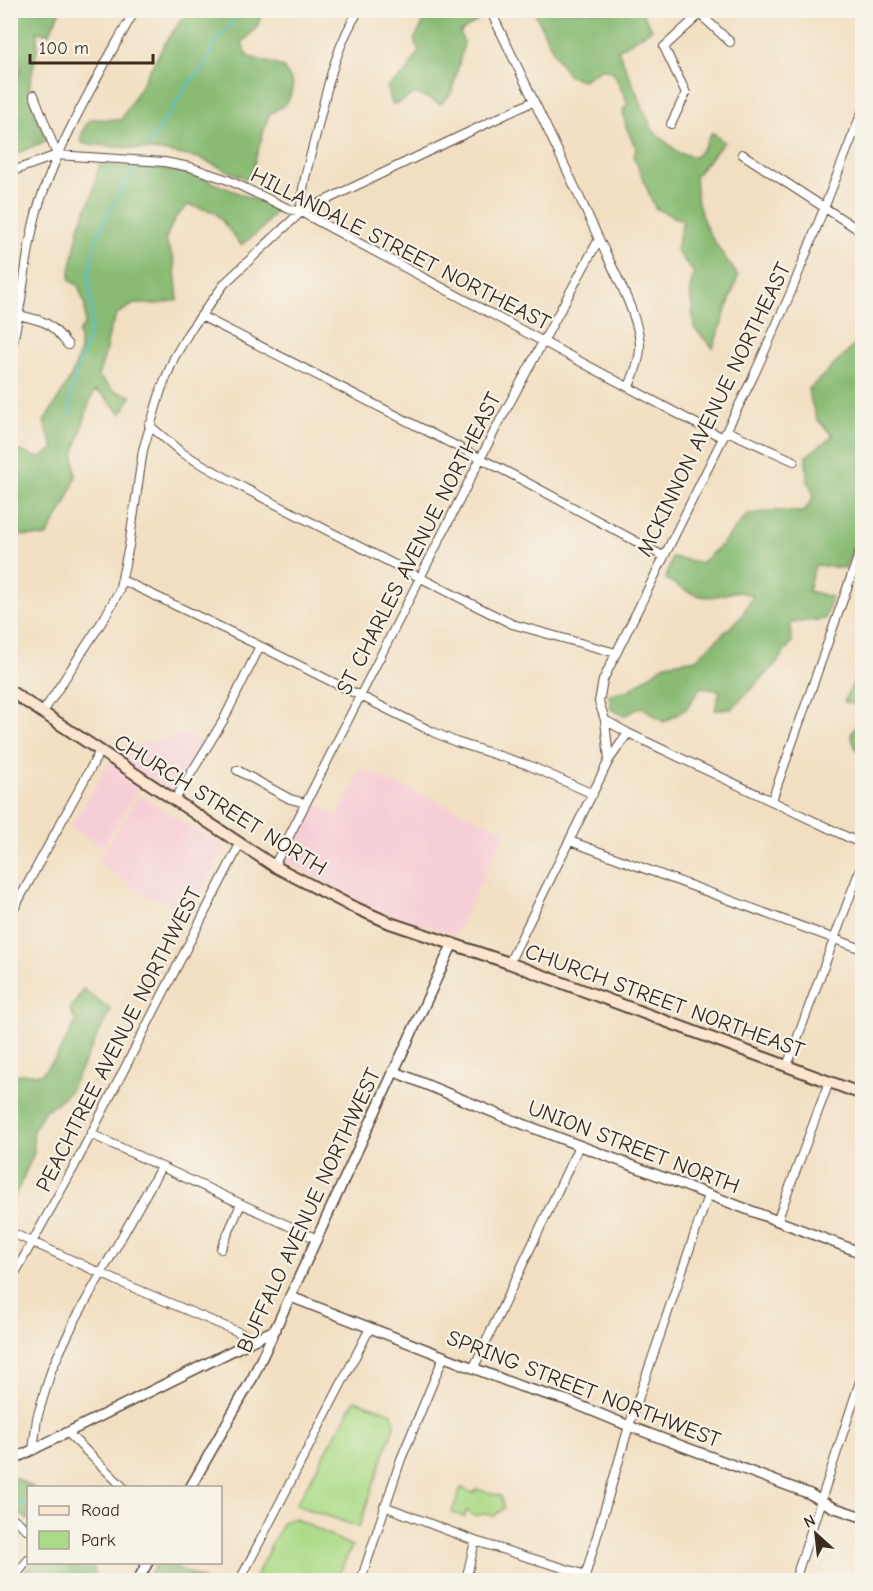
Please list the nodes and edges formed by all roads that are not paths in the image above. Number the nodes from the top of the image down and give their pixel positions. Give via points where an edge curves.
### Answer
1 (135, 10) edge
2 (359, 10) edge
3 (490, 10) edge
4 (698, 12) edge
5 (730, 42) dead end
6 (34, 95) dead end
7 (534, 101) junction
8 (862, 112) edge
9 (671, 124) dead end
10 (742, 154) dead end
11 (57, 155) junction
12 (10, 171) edge
13 (826, 208) junction
14 (301, 212) junction
15 (862, 232) edge
16 (599, 239) junction
17 (18, 315) junction
18 (201, 316) junction
19 (543, 341) junction
20 (68, 345) dead end
21 (10, 353) edge
22 (629, 387) junction
23 (149, 425) junction
24 (725, 434) junction
25 (481, 458) junction
26 (794, 461) dead end
27 (862, 546) edge
28 (663, 556) junction
29 (420, 577) junction
30 (122, 580) junction
31 (260, 646) junction
32 (615, 653) junction
33 (10, 691) edge
34 (360, 695) junction
35 (43, 712) junction
36 (605, 720) junction
37 (628, 733) junction
38 (100, 751) junction
39 (609, 760) junction
40 (237, 770) dead end
41 (594, 794) junction
42 (772, 800) junction
43 (174, 801) junction
44 (305, 803) junction
45 (570, 842) junction
46 (240, 844) junction
47 (862, 844) edge
48 (862, 864) edge
49 (274, 866) junction
50 (10, 916) edge
51 (834, 939) junction
52 (453, 943) junction
53 (862, 949) edge
54 (509, 963) junction
55 (787, 1066) junction
56 (393, 1071) junction
57 (829, 1082) junction
58 (862, 1094) edge
59 (91, 1134) junction
60 (579, 1146) junction
61 (161, 1167) junction
62 (708, 1195) junction
63 (241, 1204) junction
64 (777, 1221) junction
65 (10, 1232) edge
66 (317, 1239) junction
67 (31, 1241) junction
68 (221, 1249) dead end
69 (862, 1253) edge
70 (101, 1273) junction
71 (10, 1282) edge
72 (291, 1298) junction
73 (370, 1328) junction
74 (276, 1329) junction
75 (255, 1339) junction
76 (444, 1356) junction
77 (474, 1368) junction
78 (862, 1374) edge
79 (629, 1426) junction
80 (67, 1432) junction
81 (33, 1450) junction
82 (10, 1461) edge
83 (122, 1486) edge
84 (191, 1486) edge
85 (821, 1501) junction
86 (384, 1506) junction
87 (10, 1516) edge
88 (862, 1517) edge
89 (27, 1529) edge
90 (475, 1541) junction
91 (27, 1561) edge
92 (147, 1564) edge
93 (585, 1578) edge
94 (240, 1580) edge
95 (12, 1581) edge
96 (138, 1581) edge
97 (361, 1581) edge
98 (466, 1581) edge
99 (795, 1581) edge

1 - 11 street
2 - 14 street via 331,72
3 - 7 street
4 - 5 street
4 - 9 street via 664,47 686,93
6 - 11 street
7 - 14 street
7 - 16 street
8 - 13 street, MCKINNON AVENUE NORTHEAST
10 - 13 street
11 - 12 street, HILLANDALE STREET NORTHEAST
11 - 14 street, HILLANDALE STREET NORTHEAST via 190,166
11 - 17 street via 39,206
13 - 15 street
13 - 24 street, MCKINNON AVENUE NORTHEAST
14 - 18 street via 244,263
14 - 19 street, HILLANDALE STREET NORTHEAST
16 - 19 street, ST CHARLES AVENUE NORTHEAST
16 - 22 street via 638,330 639,353
17 - 20 street via 43,320
17 - 21 street
18 - 23 street via 174,358
18 - 25 street
19 - 22 street, HILLANDALE STREET NORTHEAST
19 - 25 street, ST CHARLES AVENUE NORTHEAST
22 - 24 street, HILLANDALE STREET NORTHEAST
23 - 29 street via 182,453 244,488
23 - 30 street
24 - 26 street, HILLANDALE STREET NORTHEAST
24 - 28 street, MCKINNON AVENUE NORTHEAST
25 - 28 street
25 - 29 street, ST CHARLES AVENUE NORTHEAST
27 - 42 street
28 - 32 street, MCKINNON AVENUE NORTHEAST
29 - 32 street via 512,624
29 - 34 street, ST CHARLES AVENUE NORTHEAST
30 - 31 street
30 - 35 street via 105,617
31 - 34 street
31 - 43 street via 223,721
32 - 36 street, MCKINNON AVENUE NORTHEAST via 600,693
33 - 35 main road, CHURCH STREET NORTH
34 - 41 street via 456,742 528,765
34 - 44 street, ST CHARLES AVENUE NORTHEAST
35 - 38 main road, CHURCH STREET NORTH
36 - 37 street
36 - 39 street, MCKINNON AVENUE NORTHEAST
37 - 39 street, MCKINNON AVENUE NORTHEAST
37 - 42 street
38 - 43 main road, CHURCH STREET NORTH
38 - 50 street
39 - 41 street, MCKINNON AVENUE NORTHEAST
40 - 44 street
41 - 45 street, MCKINNON AVENUE NORTHEAST
42 - 47 street
43 - 46 main road, CHURCH STREET NORTH
44 - 49 street, ST CHARLES AVENUE NORTHEAST
45 - 51 street
45 - 54 street, MCKINNON AVENUE NORTHEAST
46 - 49 main road, CHURCH STREET NORTH
46 - 59 street, PEACHTREE AVENUE NORTHWEST
48 - 51 street
49 - 52 main road, CHURCH STREET NORTH via 383,920
51 - 53 street
51 - 55 street
52 - 54 main road, CHURCH STREET NORTHEAST
52 - 56 street, BUFFALO AVENUE NORTHWEST
54 - 55 main road, CHURCH STREET NORTHEAST
55 - 57 main road, CHURCH STREET NORTHEAST
56 - 60 street, UNION STREET NORTH
56 - 66 street, BUFFALO AVENUE NORTHWEST
57 - 58 main road, CHURCH STREET NORTHEAST
57 - 64 street
59 - 61 street
59 - 67 street, PEACHTREE AVENUE NORTHWEST
60 - 62 street, UNION STREET NORTH
60 - 77 street
61 - 63 street
61 - 70 street
62 - 64 street, UNION STREET NORTH
62 - 79 street
63 - 66 street
63 - 68 street
64 - 69 street, UNION STREET NORTH
65 - 67 street
66 - 72 street, BUFFALO AVENUE NORTHWEST
67 - 70 street
67 - 71 street, PEACHTREE AVENUE NORTHWEST
70 - 75 street
70 - 81 street via 52,1368 37,1418
72 - 73 street, SPRING STREET NORTHWEST
72 - 74 street, BUFFALO AVENUE NORTHWEST
73 - 76 street, SPRING STREET NORTHWEST
73 - 94 street
74 - 75 street
74 - 84 street, BUFFALO AVENUE NORTHWEST
75 - 80 street
76 - 77 street, SPRING STREET NORTHWEST
76 - 86 street
77 - 79 street, SPRING STREET NORTHWEST
78 - 85 street
79 - 85 street, SPRING STREET NORTHWEST
79 - 93 street
80 - 81 street
80 - 83 street
81 - 82 street
85 - 88 street, SPRING STREET NORTHWEST
85 - 99 street
86 - 90 street
86 - 97 street
87 - 89 street
90 - 93 street
90 - 98 street
91 - 95 street
92 - 96 street

